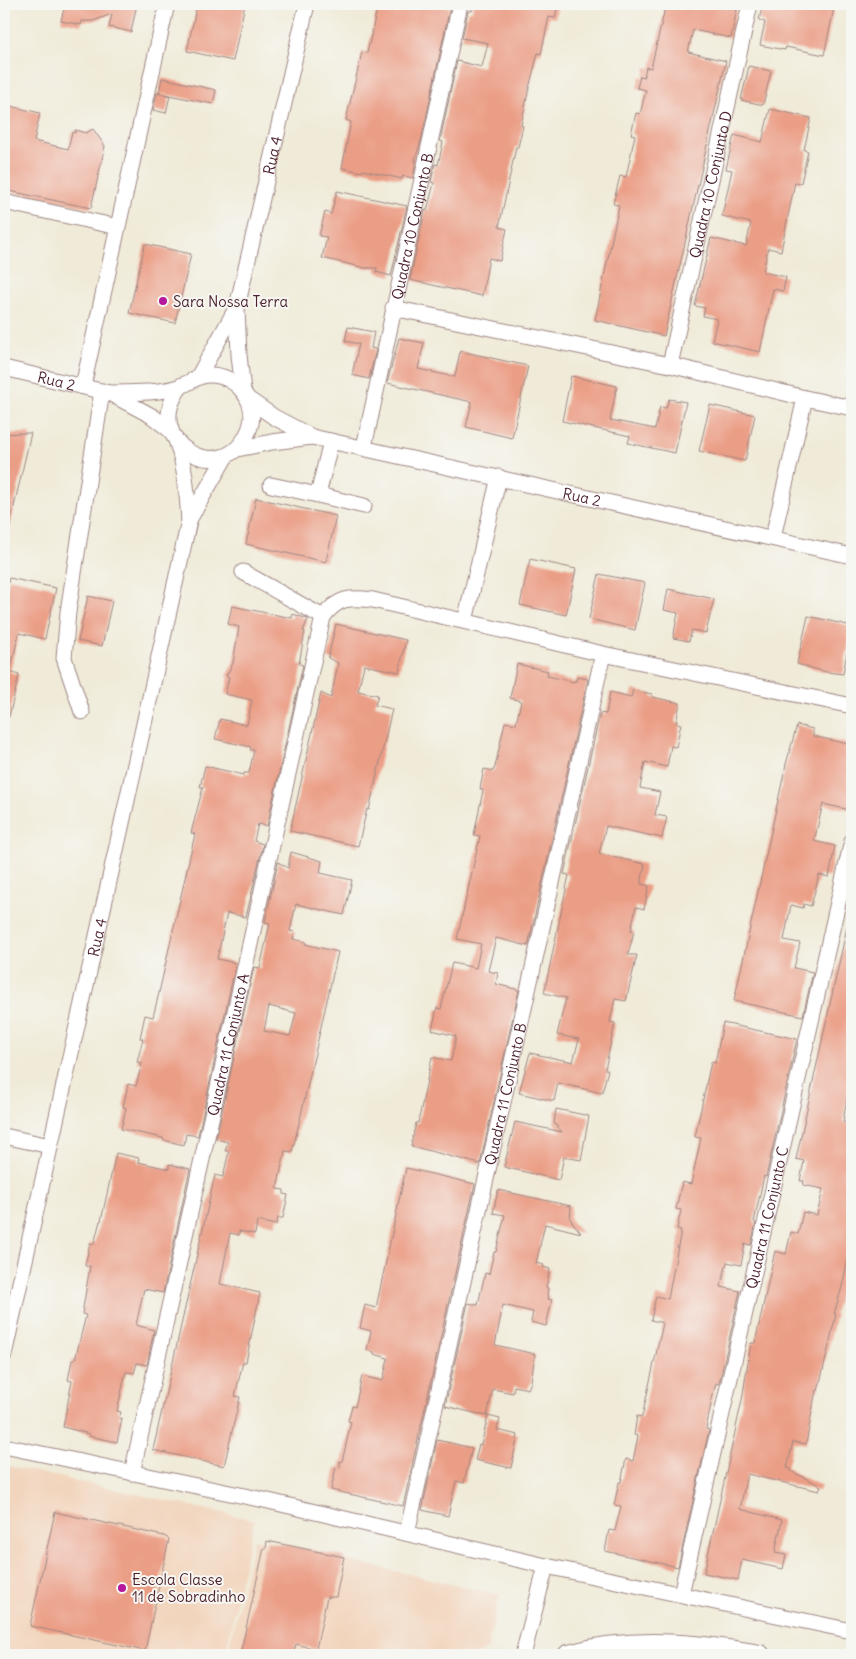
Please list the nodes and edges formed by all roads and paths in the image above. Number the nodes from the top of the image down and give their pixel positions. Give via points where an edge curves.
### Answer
1 (167, 4) edge
2 (307, 4) edge
3 (460, 4) edge
4 (750, 4) edge
5 (4, 202) edge
6 (118, 227) junction
7 (237, 307) junction
8 (393, 308) junction
9 (670, 365) junction
10 (4, 368) edge
11 (198, 377) junction
12 (182, 385) junction
13 (83, 386) junction
14 (106, 392) junction
15 (246, 395) junction
16 (805, 398) junction
17 (852, 408) edge
18 (174, 436) junction
19 (312, 437) junction
20 (331, 441) junction
21 (364, 447) junction
22 (232, 452) junction
23 (499, 477) junction
24 (271, 484) dead end
25 (318, 495) junction
26 (364, 506) dead end
27 (188, 521) junction
28 (773, 537) junction
29 (852, 556) edge
30 (243, 572) dead end
31 (323, 617) junction
32 (465, 621) junction
33 (603, 654) junction
34 (852, 706) edge
35 (82, 712) dead end
36 (852, 841) edge
37 (4, 1136) edge
38 (50, 1146) junction
39 (4, 1355) edge
40 (4, 1446) edge
41 (132, 1473) junction
42 (408, 1533) junction
43 (546, 1566) junction
44 (681, 1594) junction
45 (852, 1631) edge
46 (727, 1652) edge
47 (523, 1655) edge
48 (568, 1655) edge
49 (760, 1655) edge

1 - 6 street
2 - 7 street, Rua 4
3 - 8 street, Quadra 10 Conjunto B
4 - 9 street, Quadra 10 Conjunto D
5 - 6 street
6 - 13 street
7 - 11 street
7 - 15 street via 239,355
8 - 9 street
8 - 21 street, Quadra 10 Conjunto B
9 - 16 street
10 - 13 street, Rua 2
11 - 12 street
11 - 15 street via 223,377 234,382
12 - 14 street via 153,391
12 - 18 street via 170,406 168,418
13 - 14 street, Rua 2
14 - 18 street via 152,416
14 - 35 street via 68,612 64,658
15 - 19 street via 274,417
15 - 22 street via 252,412 251,426 246,438
16 - 17 street
16 - 28 street
18 - 22 street via 187,452 200,458 213,459
18 - 27 street via 187,480
19 - 20 street, Rua 2
19 - 22 street
20 - 21 street, Rua 2
20 - 25 street
21 - 23 street, Rua 2
22 - 27 street
23 - 28 street, Rua 2
23 - 32 street
24 - 25 street
25 - 26 street
27 - 38 street, Rua 4
28 - 29 street, Rua 2
30 - 31 street
31 - 32 street via 330,607 353,598
31 - 41 street, Quadra 11 Conjunto A
32 - 33 street
33 - 34 street
33 - 42 street, Quadra 11 Conjunto B
36 - 44 street, Quadra 11 Conjunto C
37 - 38 street
38 - 39 street, Rua 4
40 - 41 street
41 - 42 street
42 - 43 street
43 - 44 street
43 - 47 street
44 - 45 street
46 - 48 main road via 674,1643 625,1645
46 - 49 main road

